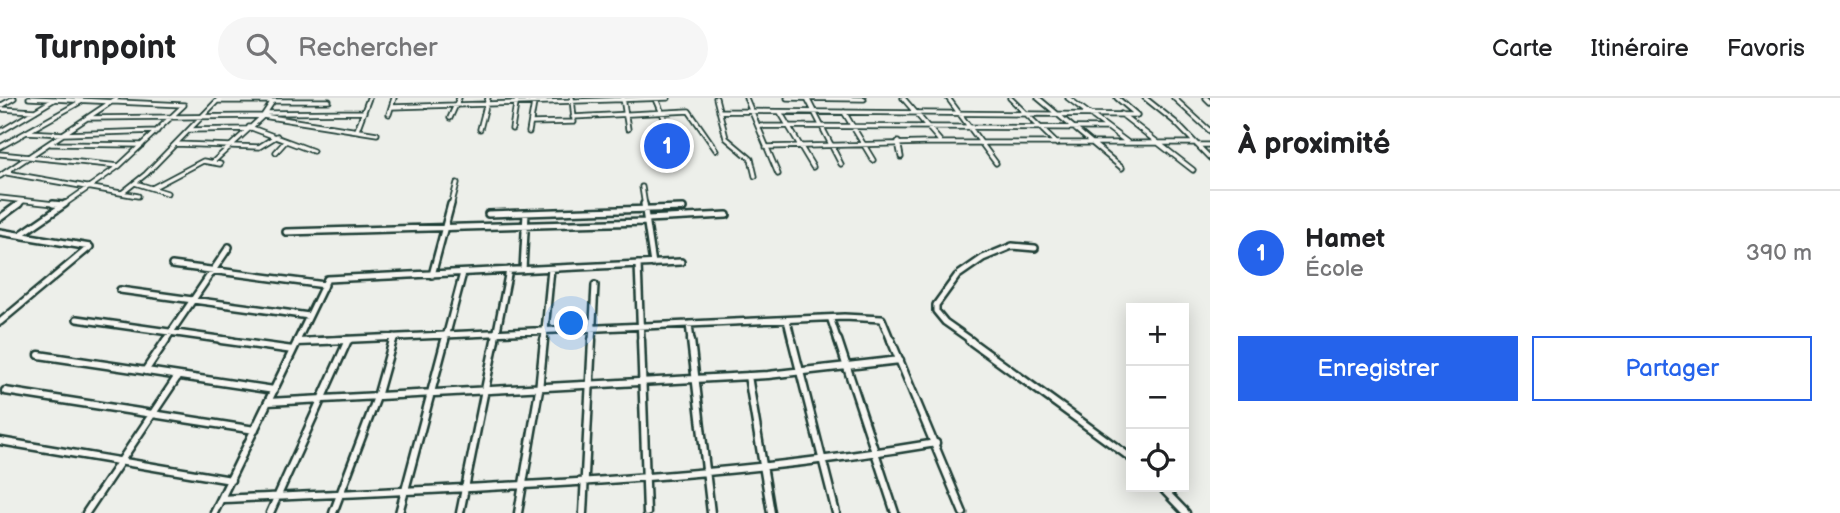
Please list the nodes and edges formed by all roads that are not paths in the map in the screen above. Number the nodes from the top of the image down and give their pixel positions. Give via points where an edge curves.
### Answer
1 (14, 98) edge
2 (29, 98) edge
3 (117, 98) edge
4 (191, 98) edge
5 (369, 98) edge
6 (394, 98) edge
7 (459, 98) edge
8 (488, 98) edge
9 (668, 98) edge
10 (716, 98) edge
11 (746, 98) edge
12 (787, 98) edge
13 (807, 98) edge
14 (814, 98) edge
15 (863, 98) edge
16 (903, 98) edge
17 (948, 98) edge
18 (1010, 98) edge
19 (1038, 98) edge
20 (1068, 98) edge
21 (1117, 98) edge
22 (1145, 98) edge
23 (1174, 98) edge
24 (1206, 98) edge
25 (55, 99) edge
26 (624, 99) edge
27 (656, 99) edge
28 (219, 100) edge
29 (274, 100) edge
30 (572, 100) edge
31 (82, 101) junction
32 (329, 101) dead end
33 (517, 101) edge
34 (1210, 102) edge
35 (110, 103) junction
36 (534, 103) junction
37 (486, 104) junction
38 (184, 105) junction
39 (458, 105) junction
40 (0, 107) edge
41 (392, 107) junction
42 (35, 111) junction
43 (719, 111) junction
44 (751, 111) junction
45 (780, 111) junction
46 (364, 112) junction
47 (814, 112) junction
48 (844, 112) junction
49 (875, 112) junction
50 (662, 113) junction
51 (916, 113) junction
52 (959, 113) junction
53 (264, 114) junction
54 (389, 114) dead end
55 (627, 114) junction
56 (1026, 114) junction
57 (1058, 114) junction
58 (1089, 114) junction
59 (1121, 114) junction
60 (202, 116) junction
61 (171, 117) junction
62 (87, 118) junction
63 (450, 118) dead end
64 (574, 122) junction
65 (531, 123) junction
66 (0, 125) edge
67 (10, 126) junction
68 (758, 126) junction
69 (789, 127) junction
70 (822, 127) junction
71 (853, 127) junction
72 (928, 127) junction
73 (971, 127) junction
74 (248, 128) junction
75 (1039, 128) junction
76 (1074, 128) junction
77 (1107, 128) junction
78 (480, 129) dead end
79 (512, 129) dead end
80 (628, 129) dead end
81 (189, 130) junction
82 (357, 130) junction
83 (157, 131) junction
84 (1210, 131) edge
85 (0, 132) edge
86 (26, 132) junction
87 (529, 132) dead end
88 (64, 134) junction
89 (377, 134) dead end
90 (671, 134) dead end
91 (276, 136) junction
92 (940, 141) junction
93 (285, 142) junction
94 (862, 142) junction
95 (898, 142) junction
96 (983, 143) junction
97 (51, 144) junction
98 (176, 144) junction
99 (232, 144) junction
100 (1057, 144) junction
101 (1094, 144) junction
102 (1128, 144) junction
103 (1158, 144) junction
104 (1196, 144) junction
105 (142, 145) junction
106 (800, 145) junction
107 (831, 145) junction
108 (1210, 145) edge
109 (0, 147) edge
110 (766, 147) junction
111 (716, 150) dead end
112 (313, 151) dead end
113 (276, 152) dead end
114 (0, 154) edge
115 (31, 157) junction
116 (901, 157) dead end
117 (1210, 158) edge
118 (873, 160) dead end
119 (213, 162) junction
120 (219, 163) dead end
121 (996, 163) dead end
122 (841, 164) dead end
123 (119, 166) junction
124 (813, 167) dead end
125 (1122, 167) dead end
126 (1193, 170) dead end
127 (2, 174) edge
128 (778, 174) dead end
129 (755, 176) dead end
130 (135, 183) junction
131 (457, 183) dead end
132 (88, 187) junction
133 (642, 187) dead end
134 (152, 188) junction
135 (122, 193) junction
136 (167, 193) dead end
137 (138, 196) dead end
138 (0, 198) edge
139 (24, 200) junction
140 (63, 205) junction
141 (683, 208) dead end
142 (645, 209) junction
143 (526, 213) junction
144 (488, 214) dead end
145 (727, 215) dead end
146 (0, 218) edge
147 (647, 221) junction
148 (526, 226) junction
149 (445, 228) junction
150 (0, 232) edge
151 (286, 232) dead end
152 (20, 235) junction
153 (229, 247) dead end
154 (1035, 248) dead end
155 (681, 262) dead end
156 (638, 264) junction
157 (653, 264) junction
158 (172, 265) dead end
159 (551, 268) junction
160 (523, 270) junction
161 (213, 271) junction
162 (509, 271) junction
163 (463, 273) junction
164 (432, 275) junction
165 (325, 285) junction
166 (595, 285) dead end
167 (120, 290) dead end
168 (193, 300) junction
169 (309, 316) junction
170 (77, 319) dead end
171 (787, 320) junction
172 (831, 320) junction
173 (0, 322) edge
174 (689, 324) junction
175 (640, 326) junction
176 (593, 328) junction
177 (545, 331) junction
178 (171, 332) junction
179 (496, 333) junction
180 (447, 335) junction
181 (394, 337) junction
182 (348, 339) junction
183 (297, 342) junction
184 (293, 350) junction
185 (39, 355) dead end
186 (900, 360) junction
187 (847, 366) junction
188 (145, 371) junction
189 (800, 371) junction
190 (177, 376) junction
191 (748, 376) junction
192 (696, 380) junction
193 (642, 383) junction
194 (590, 387) junction
195 (274, 390) junction
196 (539, 390) junction
197 (5, 391) dead end
198 (484, 393) junction
199 (431, 395) junction
200 (376, 397) junction
201 (321, 400) junction
202 (268, 402) junction
203 (152, 414) junction
204 (255, 430) junction
205 (0, 441) edge
206 (936, 443) junction
207 (1126, 454) edge
208 (876, 455) junction
209 (822, 460) junction
210 (120, 461) junction
211 (764, 468) junction
212 (707, 476) junction
213 (645, 479) junction
214 (231, 480) junction
215 (585, 482) junction
216 (523, 484) junction
217 (465, 487) junction
218 (405, 490) junction
219 (1166, 492) edge
220 (340, 493) junction
221 (278, 496) junction
222 (222, 499) junction
223 (86, 513) edge
224 (214, 513) edge
225 (270, 513) edge
226 (333, 513) edge
227 (399, 513) edge
228 (460, 513) edge
229 (519, 513) edge
230 (583, 513) edge
231 (647, 513) edge
232 (711, 513) edge
233 (771, 513) edge
234 (836, 513) edge
235 (895, 513) edge
236 (963, 513) edge
237 (1186, 513) edge

1 - 40 street
2 - 25 street
3 - 35 street
4 - 38 street
5 - 46 street
6 - 41 street
7 - 39 street
8 - 37 street
9 - 27 street
10 - 43 street
11 - 44 street
12 - 13 street
13 - 14 street
13 - 47 street
14 - 15 street
15 - 49 street
16 - 51 street
17 - 52 street
18 - 56 street
19 - 57 street
20 - 58 street
21 - 59 street via 1137,115
22 - 104 street
23 - 84 street
24 - 34 street
25 - 31 street
25 - 42 street
26 - 27 street
26 - 30 street
26 - 55 street
27 - 50 street
28 - 29 street
28 - 60 street
29 - 32 street
29 - 53 street
30 - 36 street
30 - 64 street
31 - 35 street
31 - 86 street
33 - 36 street
33 - 37 street
33 - 79 street
35 - 38 street
35 - 62 street
36 - 65 street
37 - 39 street
37 - 78 street
38 - 61 street
39 - 41 street
39 - 63 street
40 - 42 street
41 - 54 street
42 - 67 street
43 - 44 street
43 - 129 street via 726,138 751,159
44 - 45 street
44 - 68 street
45 - 47 street
45 - 69 street
46 - 53 street
46 - 82 street
47 - 48 street
47 - 70 street
48 - 49 street
48 - 71 street
49 - 51 street
50 - 55 street
50 - 90 street
50 - 111 street via 689,111
51 - 52 street
51 - 72 street
52 - 56 street
52 - 73 street
53 - 60 street
53 - 74 street
53 - 82 street
55 - 64 street
55 - 80 street
56 - 57 street
56 - 75 street
57 - 58 street
57 - 76 street
58 - 59 street
58 - 77 street
59 - 103 street
60 - 61 street
60 - 81 street
61 - 62 street
61 - 83 street
62 - 88 street
64 - 65 street
65 - 87 street
66 - 67 street
67 - 85 street
68 - 69 street
68 - 110 street
69 - 70 street
69 - 106 street
70 - 71 street
70 - 107 street
71 - 72 street
71 - 94 street
72 - 73 street
72 - 92 street
73 - 75 street
73 - 96 street
74 - 81 street
74 - 91 street
74 - 99 street
75 - 76 street
75 - 100 street
76 - 77 street
76 - 101 street
77 - 102 street
81 - 98 street
82 - 89 street
83 - 88 street
83 - 105 street
86 - 88 street
86 - 109 street
88 - 97 street
91 - 93 street
91 - 99 street via 259,147
92 - 95 street
92 - 96 street
93 - 112 street
93 - 113 street
94 - 95 street
94 - 107 street
94 - 118 street
95 - 116 street
96 - 100 street
96 - 121 street
97 - 105 street
97 - 115 street
98 - 99 street
98 - 130 street
99 - 119 street
100 - 101 street
101 - 102 street
101 - 125 street
102 - 103 street
103 - 104 street
103 - 126 street
104 - 108 street
104 - 117 street
105 - 123 street
106 - 107 street
106 - 110 street
106 - 124 street
107 - 122 street
110 - 128 street
114 - 115 street
115 - 123 street
115 - 127 street
119 - 120 street
119 - 134 street via 203,161
123 - 132 street
127 - 132 street
130 - 134 street
130 - 135 street
131 - 149 street
132 - 135 street
132 - 140 street
133 - 142 street
134 - 136 street
135 - 137 street
138 - 139 street
139 - 140 street
139 - 146 street
140 - 152 street
141 - 142 street
142 - 143 street
142 - 147 street
143 - 144 street
143 - 148 street
145 - 147 street
147 - 148 street
147 - 157 street
148 - 149 street
148 - 160 street
149 - 151 street
149 - 164 street
150 - 152 street
152 - 173 street via 90,247
153 - 161 street
154 - 207 street via 1012,246 984,258 957,276 936,311
155 - 157 street
156 - 157 street
156 - 159 street
156 - 175 street
158 - 161 street
159 - 160 street
159 - 177 street
160 - 162 street
161 - 165 street
161 - 168 street
162 - 163 street
162 - 179 street
163 - 164 street
163 - 180 street
164 - 165 street via 327,279
165 - 169 street
166 - 176 street
167 - 168 street
168 - 169 street
168 - 178 street
169 - 183 street
170 - 178 street
171 - 172 street
171 - 174 street
171 - 189 street
172 - 186 street via 882,319
172 - 187 street
174 - 175 street
174 - 192 street
175 - 176 street
175 - 193 street
176 - 177 street
176 - 194 street
177 - 179 street
177 - 196 street
178 - 184 street
178 - 188 street
179 - 180 street
179 - 198 street
180 - 181 street
180 - 199 street
181 - 182 street
181 - 200 street
182 - 183 street
182 - 201 street
183 - 184 street
184 - 195 street
185 - 188 street
186 - 187 street
186 - 206 street
187 - 189 street
187 - 208 street
188 - 190 street
189 - 191 street
189 - 209 street
190 - 195 street
190 - 203 street
191 - 192 street
191 - 211 street
192 - 193 street
192 - 212 street
193 - 194 street
193 - 213 street
194 - 196 street
194 - 215 street
195 - 202 street
196 - 198 street
196 - 216 street
197 - 203 street
198 - 199 street
198 - 217 street
199 - 200 street
199 - 218 street
200 - 201 street
200 - 220 street
201 - 202 street
201 - 221 street
202 - 204 street
203 - 204 street
203 - 210 street
204 - 214 street
205 - 210 street
206 - 208 street
206 - 236 street
208 - 209 street
208 - 235 street
209 - 211 street
209 - 234 street
210 - 214 street
210 - 223 street
211 - 212 street
211 - 233 street
212 - 213 street
212 - 232 street
213 - 215 street
213 - 231 street
214 - 222 street
215 - 216 street
215 - 230 street
216 - 217 street
216 - 229 street
217 - 218 street
217 - 228 street
218 - 220 street
218 - 227 street
219 - 237 street
220 - 221 street
220 - 226 street
221 - 222 street
221 - 225 street
222 - 224 street

